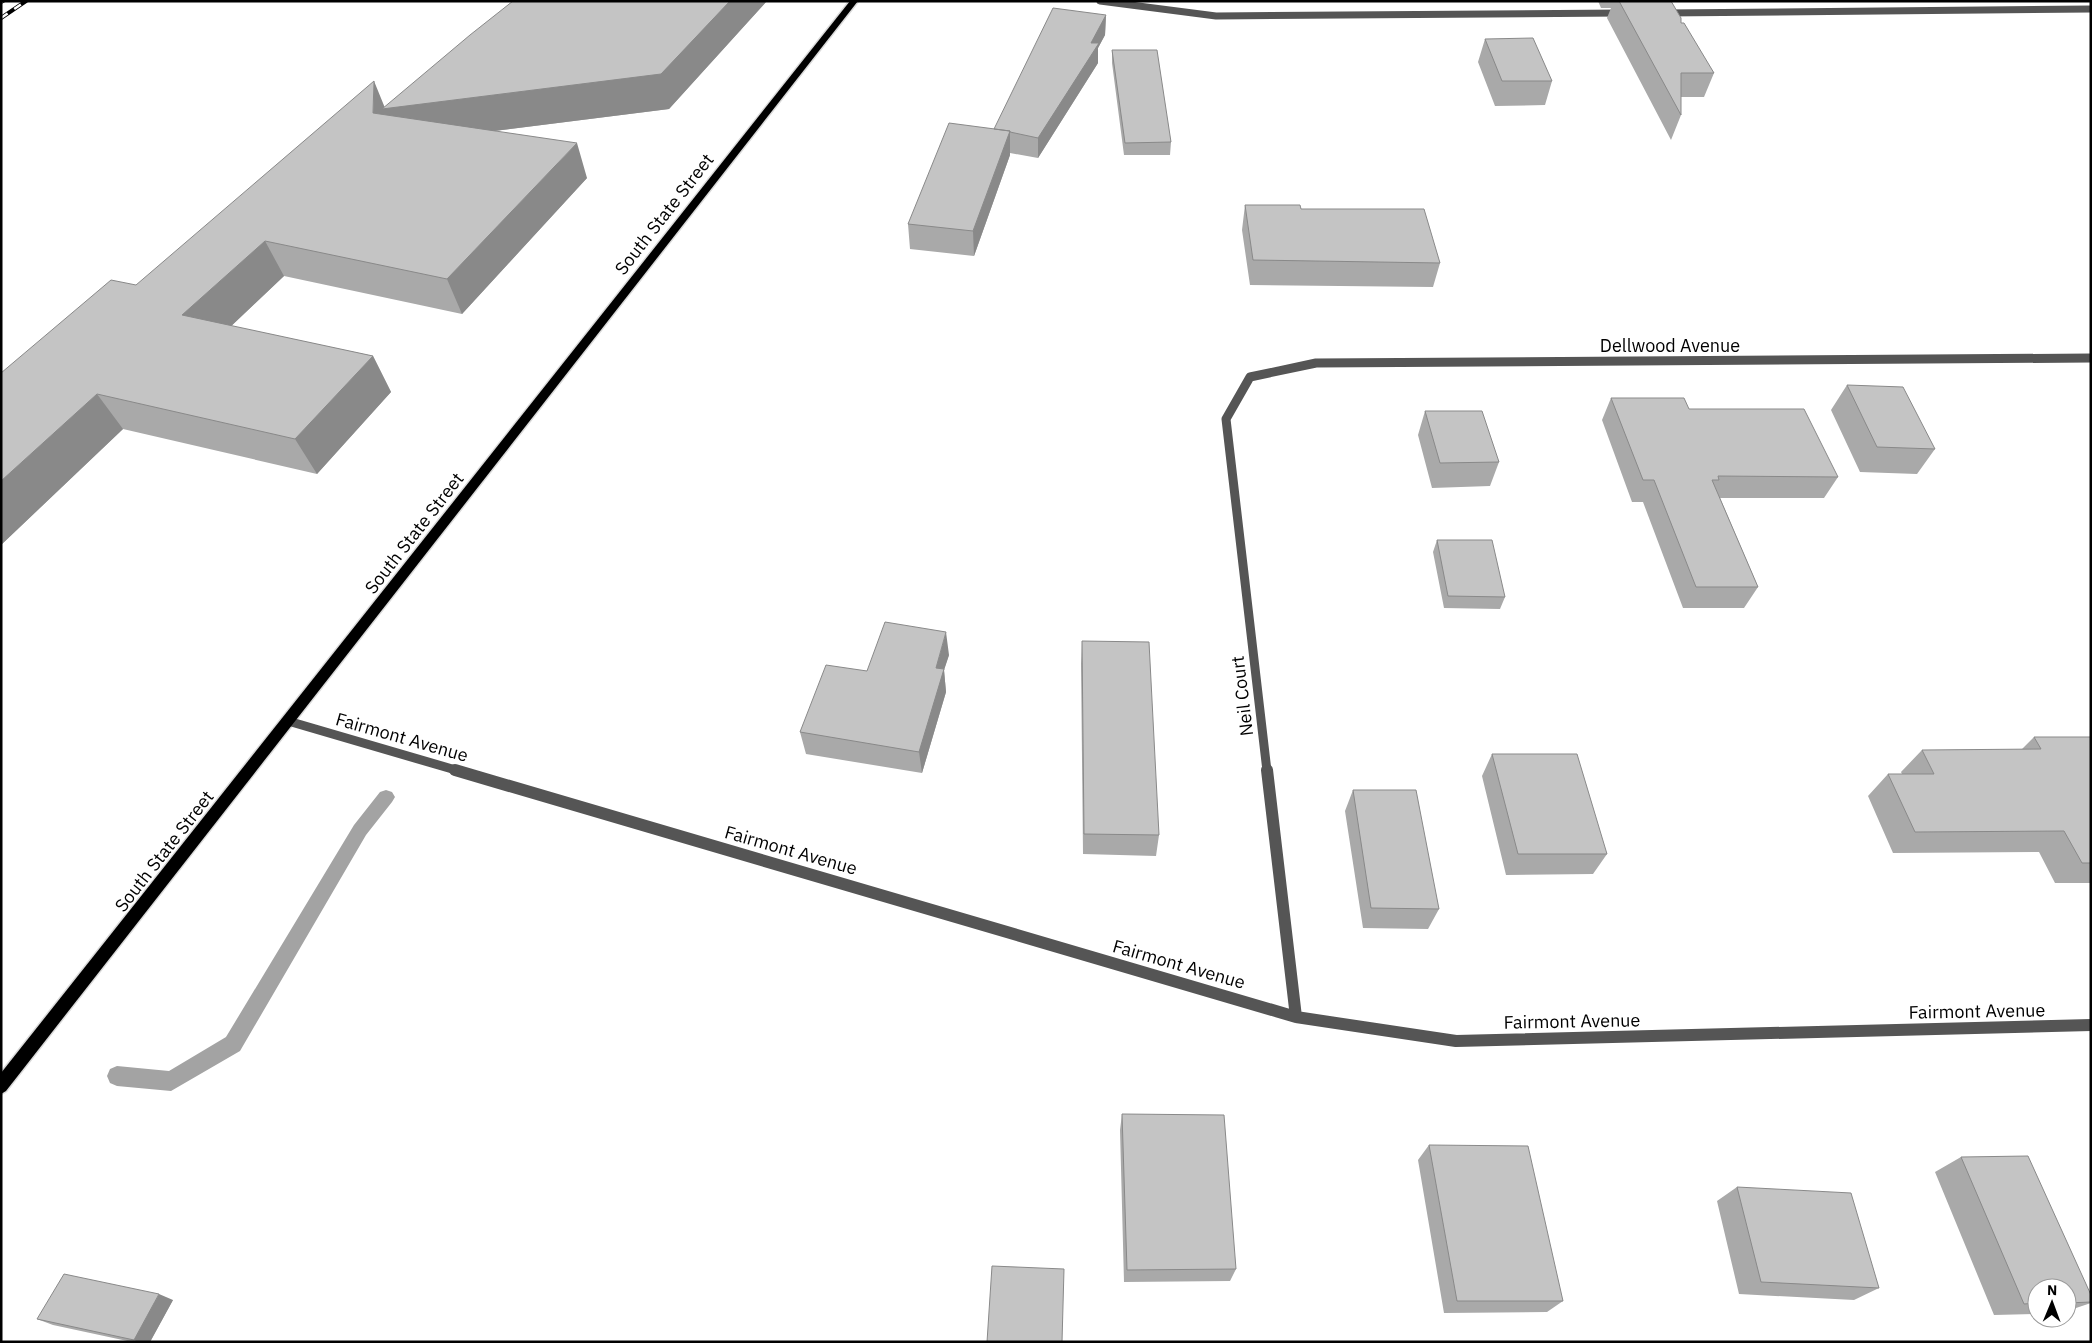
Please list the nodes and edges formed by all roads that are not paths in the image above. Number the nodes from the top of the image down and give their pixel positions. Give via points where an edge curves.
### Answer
1 (854, 1) edge
2 (1100, 1) edge
3 (2091, 9) edge
4 (1633, 13) edge
5 (1653, 13) edge
6 (2091, 358) edge
7 (1250, 377) joint
8 (288, 721) junction
9 (1296, 1017) junction
10 (2091, 1025) edge
11 (1, 1086) edge

1 - 8 main road, South State Street
2 - 4 street via 1216,16
3 - 5 street
6 - 7 street, Dellwood Avenue via 1316,363
7 - 9 street, Neil Court via 1226,419
8 - 9 street, Fairmont Avenue
8 - 11 main road, South State Street
9 - 10 street, Fairmont Avenue via 1456,1041

